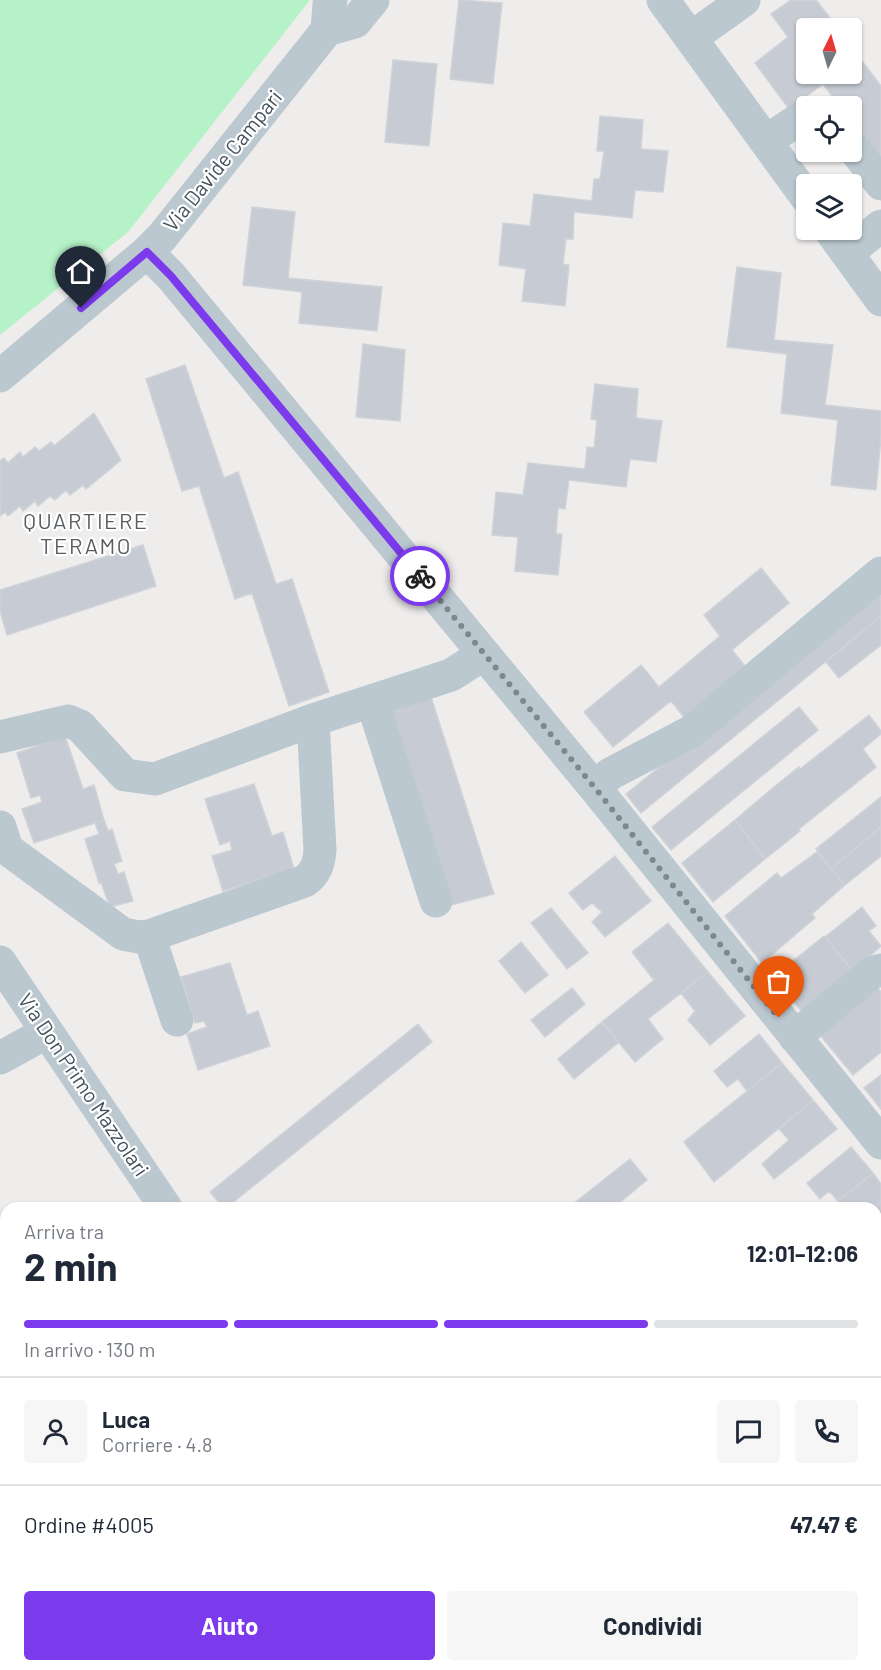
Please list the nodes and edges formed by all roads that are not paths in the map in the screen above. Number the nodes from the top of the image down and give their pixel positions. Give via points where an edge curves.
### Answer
1 (373, 0) edge
2 (663, 0) edge
3 (744, 0) edge
4 (329, 15) edge
5 (691, 38) junction
6 (796, 121) edge
7 (766, 141) junction
8 (862, 159) edge
9 (796, 183) edge
10 (881, 184) edge
11 (881, 226) edge
12 (838, 241) edge
13 (147, 252) junction
14 (881, 300) edge
15 (0, 376) edge
16 (881, 573) edge
17 (484, 654) junction
18 (372, 702) junction
19 (313, 720) junction
20 (0, 737) edge
21 (595, 788) junction
22 (0, 827) edge
23 (436, 901) dead end
24 (149, 936) junction
25 (0, 962) edge
26 (881, 970) edge
27 (177, 1020) dead end
28 (47, 1032) junction
29 (795, 1037) junction
30 (0, 1058) edge
31 (881, 1143) edge
32 (162, 1202) edge

1 - 4 street, Via Davide Campari via 354,22
2 - 5 street
3 - 5 street
4 - 13 street, Via Davide Campari
5 - 7 street
6 - 7 street
7 - 9 street
8 - 10 street
11 - 12 street
12 - 14 street
13 - 15 street, Via Davide Campari
13 - 17 street
16 - 21 street via 692,731 610,774
17 - 18 street via 451,675
17 - 21 street
18 - 19 street
18 - 23 street
19 - 20 street via 155,779 125,775 80,726 68,721
19 - 24 street via 320,850 312,876
21 - 29 street
22 - 24 street via 7,849 123,934
24 - 27 street
25 - 28 street, Via Don Primo Mazzolari
26 - 29 street via 871,973
28 - 30 street
28 - 32 street, Via Don Primo Mazzolari
29 - 31 street

